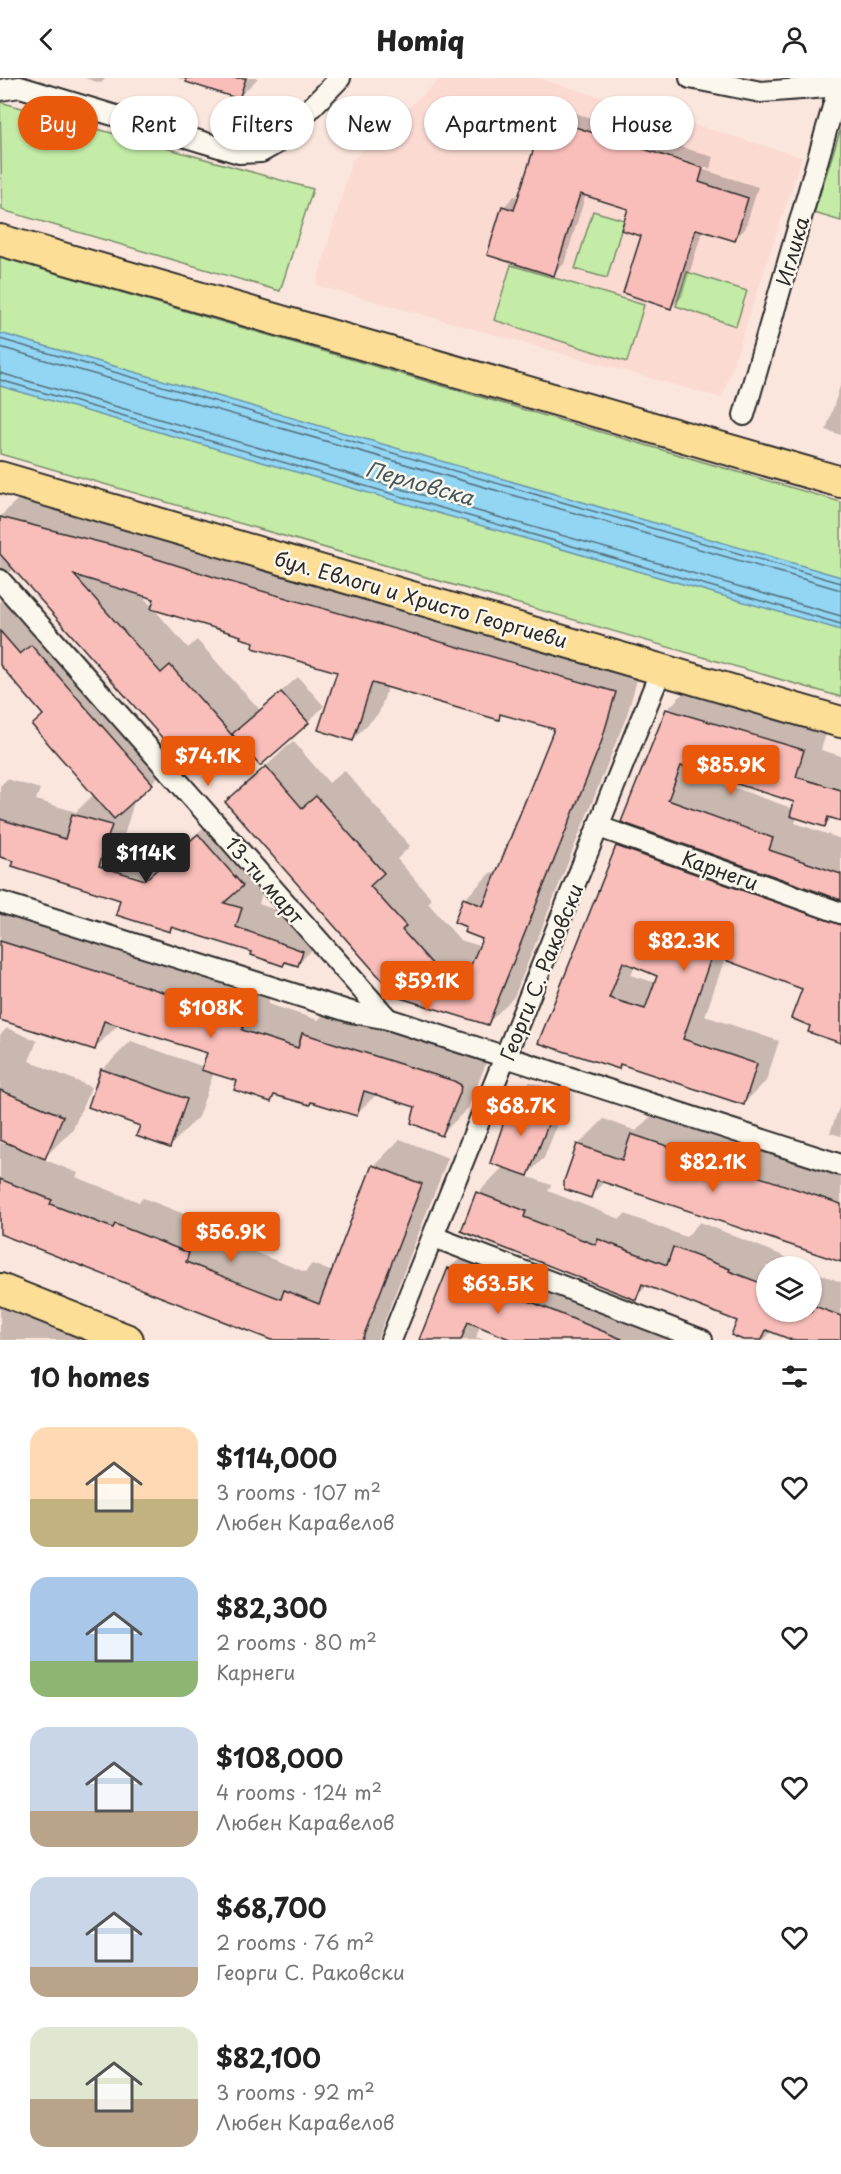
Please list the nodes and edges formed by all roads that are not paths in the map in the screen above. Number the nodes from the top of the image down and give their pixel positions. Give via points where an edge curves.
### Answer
1 (340, 78) edge
2 (690, 78) edge
3 (713, 81) edge
4 (840, 86) edge
5 (0, 90) edge
6 (0, 240) edge
7 (744, 415) dead end
8 (0, 477) edge
9 (841, 482) edge
10 (0, 580) edge
11 (662, 670) junction
12 (841, 722) edge
13 (598, 827) junction
14 (0, 902) edge
15 (841, 913) edge
16 (388, 1019) junction
17 (506, 1058) junction
18 (841, 1165) edge
19 (434, 1237) junction
20 (0, 1289) edge
21 (128, 1340) edge
22 (391, 1340) edge
23 (702, 1340) edge

1 - 5 street via 277,143 261,152 239,153 20,87
2 - 3 street
3 - 4 street via 761,92
4 - 7 street, Иглика
6 - 9 main road
8 - 11 main road, бул. Евлоги и Христо Георгиеви
10 - 16 street, 13-ти март
11 - 12 main road, бул. Евлоги и Христо Георгиеви
11 - 13 street, Георги С. Раковски
13 - 15 street, Карнеги
13 - 17 street, Георги С. Раковски
14 - 16 street via 351,1012
16 - 17 street
17 - 18 street
17 - 19 street, Георги С. Раковски
19 - 22 street, Георги С. Раковски
19 - 23 street
20 - 21 main road

